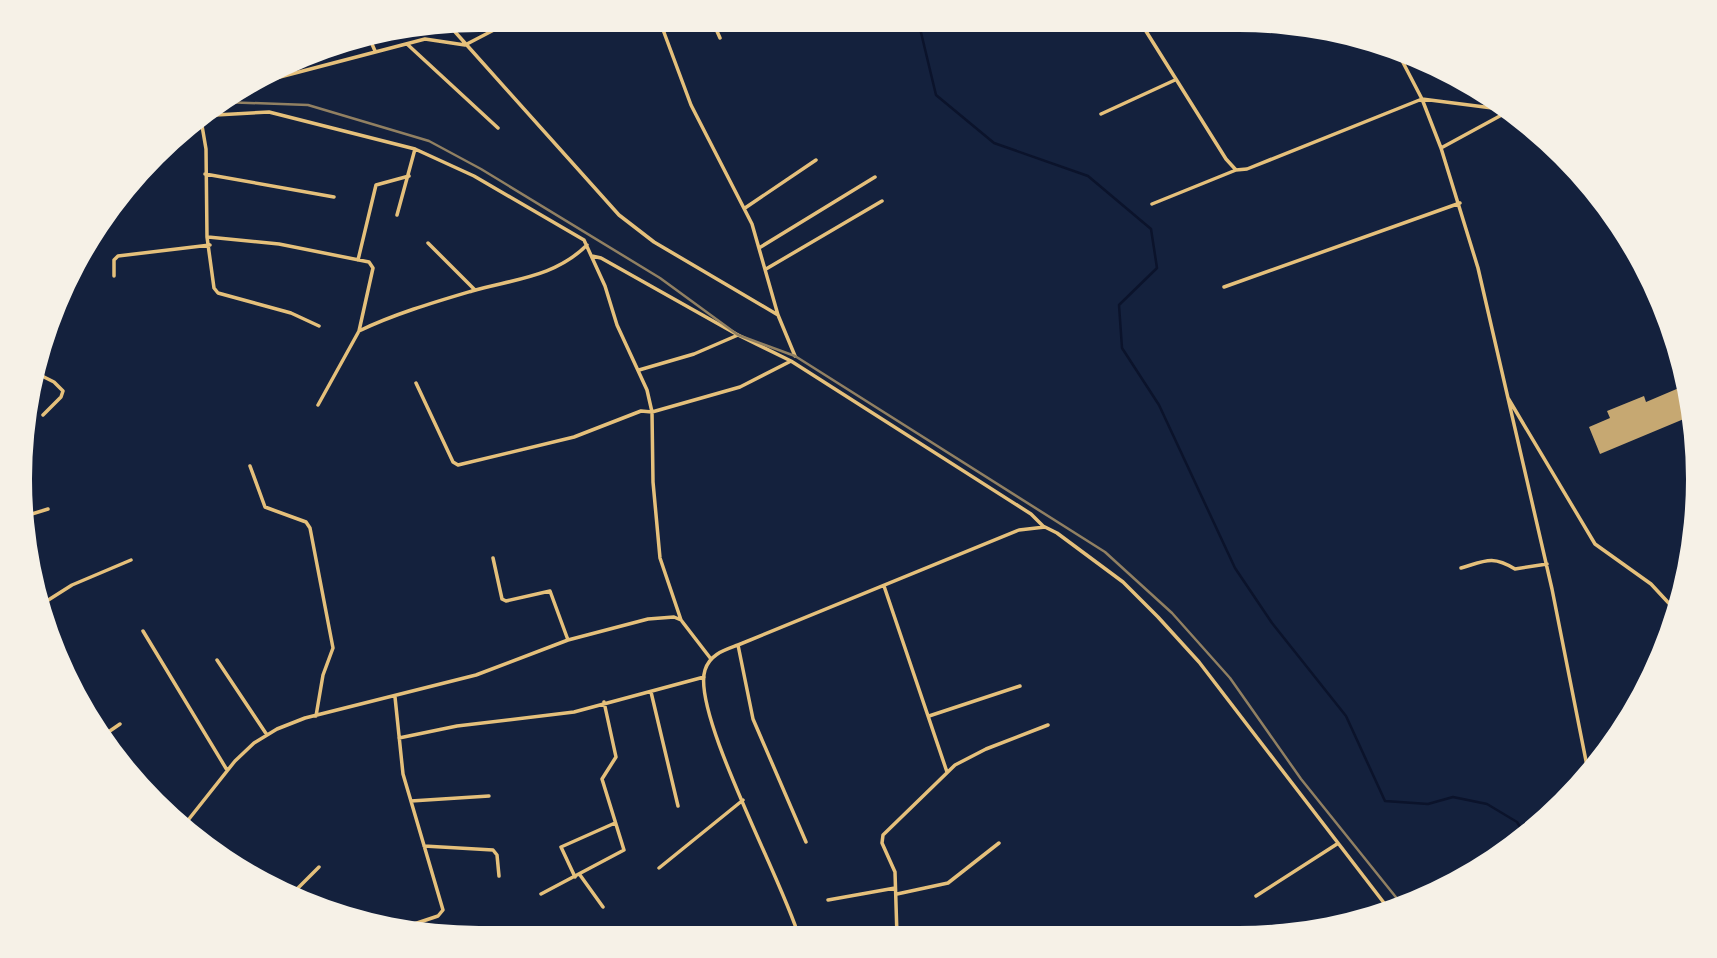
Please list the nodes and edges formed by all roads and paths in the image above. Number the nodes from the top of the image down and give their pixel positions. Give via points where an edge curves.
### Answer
1 (454, 32) edge
2 (490, 32) edge
3 (664, 32) edge
4 (717, 32) edge
5 (1147, 32) edge
6 (720, 38) dead end
7 (406, 43) junction
8 (372, 45) edge
9 (465, 45) junction
10 (375, 51) junction
11 (1404, 64) edge
12 (290, 74) edge
13 (1176, 79) junction
14 (1422, 99) junction
15 (1487, 107) edge
16 (220, 114) edge
17 (1101, 114) dead end
18 (1499, 116) edge
19 (498, 128) dead end
20 (201, 129) edge
21 (1441, 148) junction
22 (415, 149) junction
23 (816, 160) dead end
24 (1236, 170) junction
25 (205, 174) junction
26 (409, 176) junction
27 (875, 177) dead end
28 (334, 197) dead end
29 (882, 201) dead end
30 (1460, 202) junction
31 (1152, 204) dead end
32 (745, 208) junction
33 (397, 215) dead end
34 (207, 237) junction
35 (428, 243) dead end
36 (210, 244) junction
37 (587, 245) junction
38 (759, 248) junction
39 (592, 256) junction
40 (358, 260) junction
41 (766, 269) junction
42 (114, 276) dead end
43 (1224, 287) dead end
44 (475, 290) junction
45 (778, 315) junction
46 (319, 326) dead end
47 (359, 331) junction
48 (738, 335) junction
49 (795, 356) dead end
50 (791, 361) junction
51 (639, 370) junction
52 (44, 377) edge
53 (415, 383) dead end
54 (1505, 393) junction
55 (318, 405) dead end
56 (652, 412) junction
57 (43, 415) dead end
58 (250, 466) dead end
59 (48, 509) dead end
60 (33, 514) edge
61 (1045, 527) junction
62 (493, 558) dead end
63 (131, 560) dead end
64 (1547, 564) junction
65 (1461, 568) dead end
66 (884, 586) junction
67 (48, 600) edge
68 (1668, 602) edge
69 (681, 620) junction
70 (142, 631) dead end
71 (568, 640) junction
72 (738, 645) junction
73 (711, 659) junction
74 (218, 660) dead end
75 (704, 677) junction
76 (1020, 686) dead end
77 (651, 692) junction
78 (395, 697) junction
79 (604, 702) junction
80 (316, 716) junction
81 (928, 717) junction
82 (120, 724) dead end
83 (1048, 725) dead end
84 (109, 731) edge
85 (267, 735) junction
86 (399, 738) junction
87 (1586, 760) edge
88 (227, 770) junction
89 (947, 772) junction
90 (489, 796) dead end
91 (743, 800) junction
92 (411, 801) junction
93 (678, 806) dead end
94 (189, 819) edge
95 (615, 823) junction
96 (806, 842) dead end
97 (999, 843) dead end
98 (1338, 844) junction
99 (424, 846) junction
100 (319, 867) dead end
101 (659, 868) dead end
102 (499, 876) dead end
103 (578, 876) junction
104 (298, 888) edge
105 (895, 888) junction
106 (541, 894) dead end
107 (897, 894) junction
108 (1256, 895) dead end
109 (828, 900) dead end
110 (1384, 902) edge
111 (604, 907) dead end
112 (417, 922) edge
113 (795, 926) edge
114 (897, 926) edge

1 - 9 street
2 - 9 street
3 - 32 street via 691,105
4 - 6 street
5 - 13 street
7 - 9 street via 435,39
7 - 10 street
7 - 19 street
8 - 10 street
9 - 45 street via 619,215 654,242
10 - 12 street
11 - 14 street
13 - 17 street
13 - 24 street
14 - 15 street
14 - 21 street
14 - 24 street
16 - 22 street via 269,113
18 - 21 street
20 - 25 street
21 - 30 street
22 - 26 street
22 - 37 street via 540,212
23 - 32 street
24 - 31 street
25 - 28 street
25 - 34 street
26 - 33 street
26 - 40 street via 376,185
27 - 38 street
29 - 41 street
30 - 43 street
30 - 54 street
32 - 38 street
34 - 36 street
34 - 40 street via 270,242
35 - 44 street
36 - 42 street via 118,256
36 - 46 street via 213,285 218,293 283,310
37 - 39 street
37 - 44 street via 552,270
38 - 41 street
39 - 48 street
39 - 51 street
40 - 47 street via 372,264 374,271
41 - 45 street
44 - 47 street
45 - 49 street
47 - 55 street
48 - 50 street
48 - 51 street via 694,355
50 - 56 street via 740,387
50 - 61 street
51 - 56 street
52 - 57 street via 62,391
53 - 56 street via 458,465 574,437 641,411
54 - 64 street
54 - 68 street via 1595,544 1651,584
56 - 69 street via 660,558
58 - 80 street via 265,508 306,522 310,528 333,648
59 - 60 street
61 - 66 street via 1019,530
61 - 98 street via 1123,582 1183,644
62 - 71 street via 502,599 550,591
63 - 67 street
64 - 65 street via 1515,569 1493,559
64 - 87 street
66 - 72 street
66 - 81 street
69 - 71 street via 648,619
69 - 73 street
70 - 88 street
71 - 78 street via 476,675
72 - 73 street
72 - 96 street via 753,719
73 - 75 street
74 - 85 street
75 - 77 street
75 - 91 street via 712,725
76 - 81 street
77 - 79 street
77 - 93 street
78 - 80 street
78 - 86 street
79 - 86 street via 573,712
79 - 95 street via 616,757 602,779
80 - 85 street
81 - 89 street
82 - 84 street
83 - 89 street via 983,751
85 - 88 street
86 - 92 street
88 - 94 street
89 - 105 street via 881,837 894,868
90 - 92 street
91 - 101 street
91 - 113 street
92 - 99 street
95 - 103 street via 621,854
95 - 103 street via 561,847
97 - 107 street via 948,883
98 - 108 street
98 - 110 street
99 - 102 street via 492,850 497,855
99 - 112 street via 442,913
100 - 104 street
103 - 106 street
103 - 111 street
105 - 107 street
105 - 109 street
107 - 114 street

